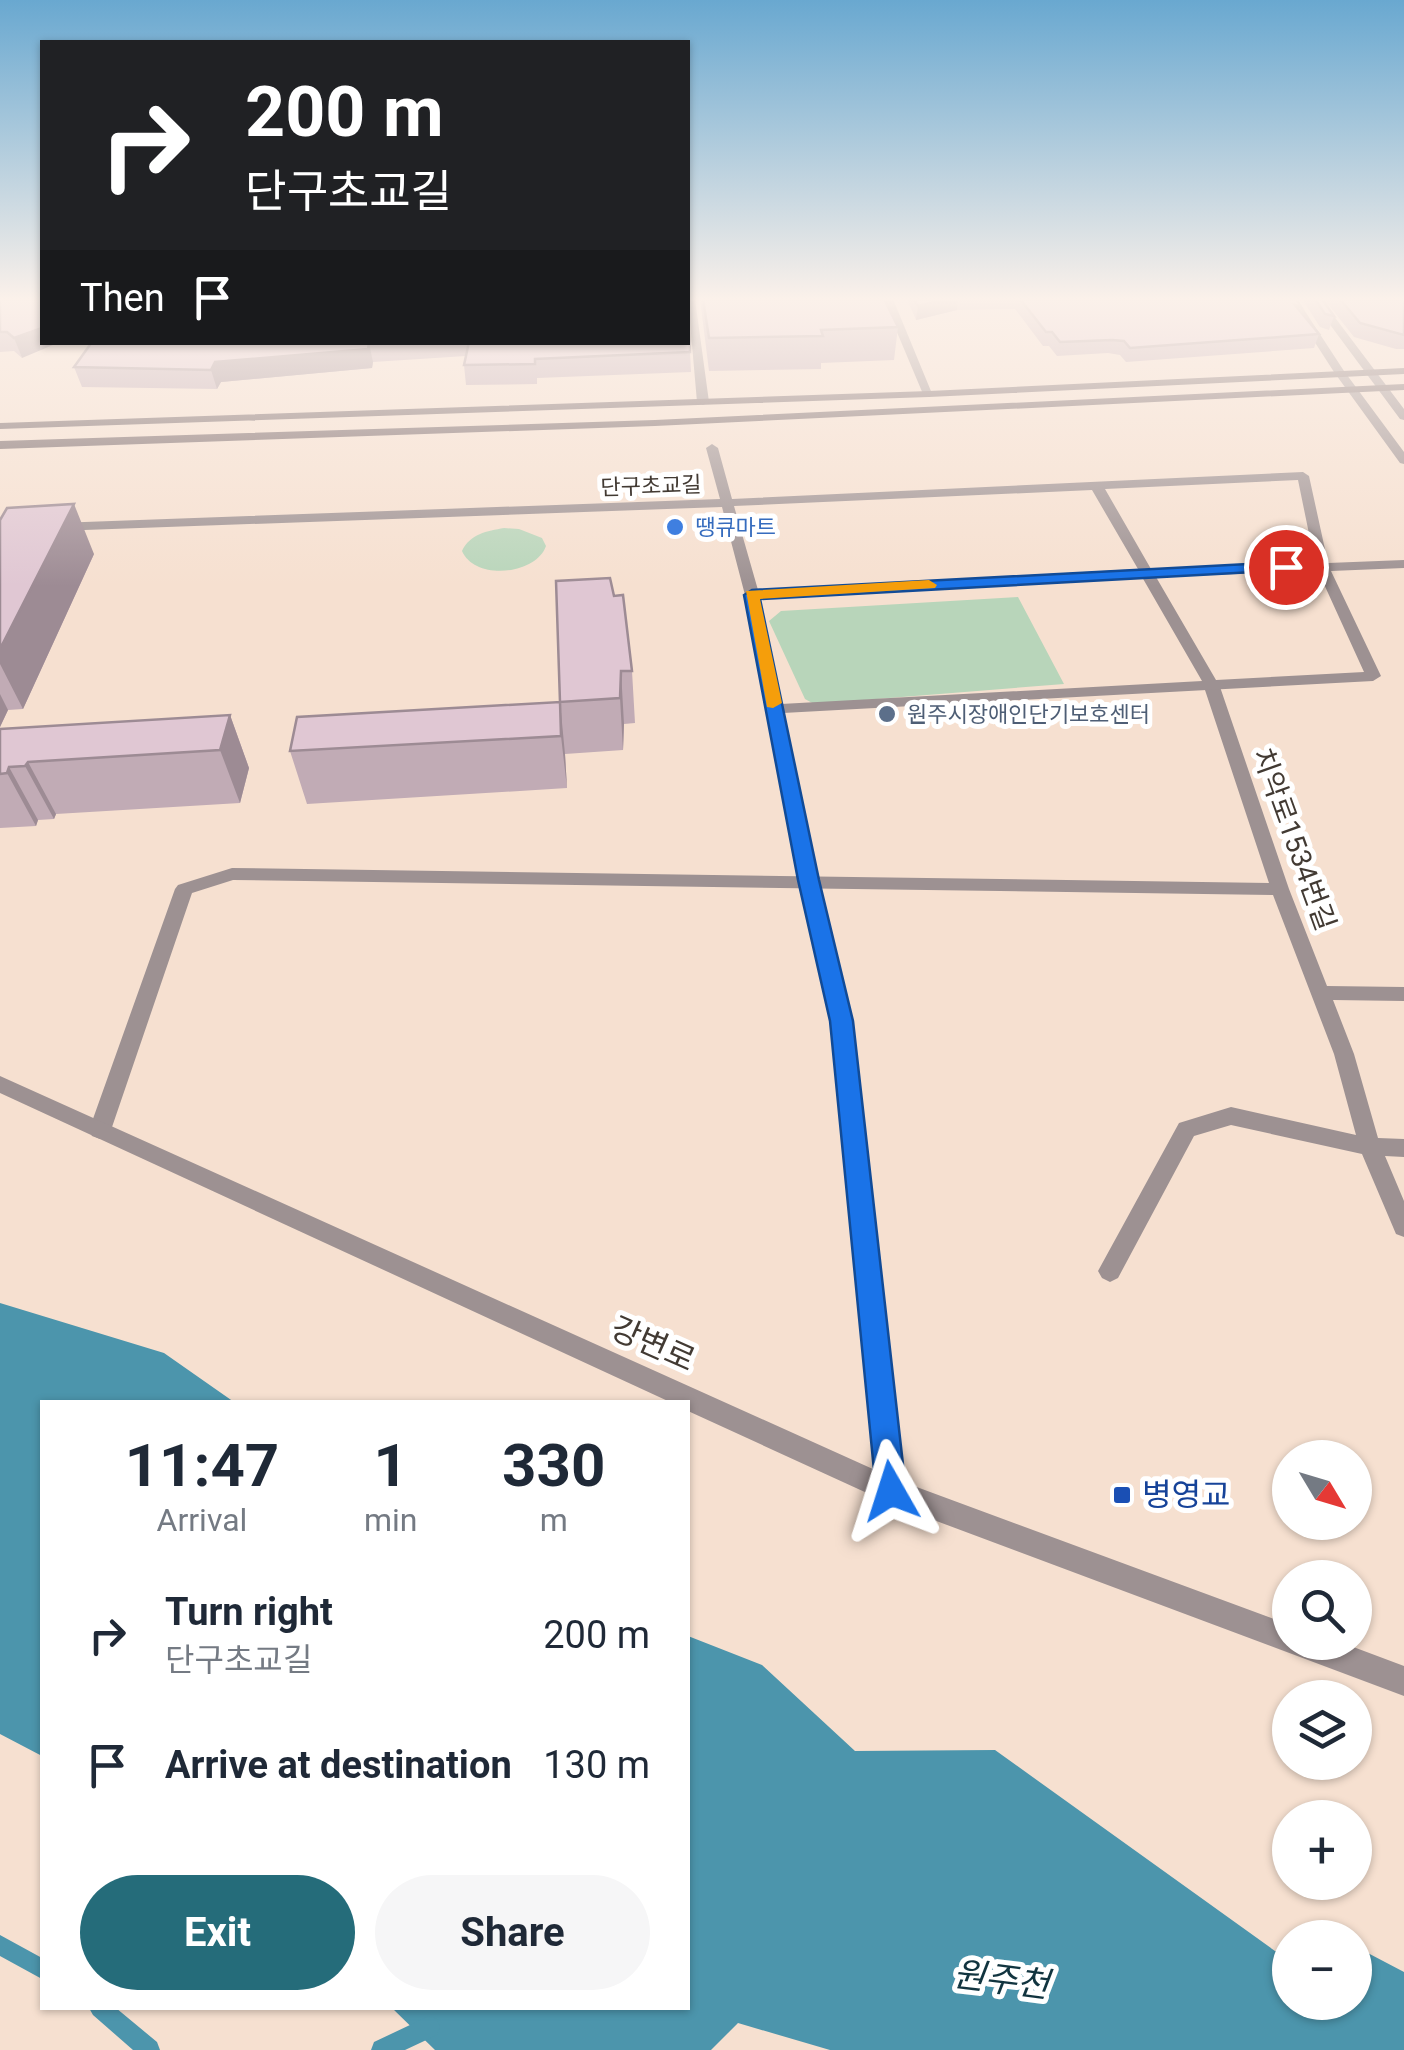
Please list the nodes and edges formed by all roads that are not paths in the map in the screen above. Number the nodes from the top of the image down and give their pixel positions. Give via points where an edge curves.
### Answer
1 (929, 394) edge
2 (701, 395) edge
3 (910, 395) edge
4 (1226, 395) edge
5 (1356, 395) edge
6 (1389, 395) edge
7 (702, 402) junction
8 (937, 410) junction
9 (1404, 417) edge
10 (0, 426) edge
11 (0, 445) edge
12 (712, 448) dead end
13 (1404, 460) edge
14 (1096, 485) junction
15 (726, 503) junction
16 (40, 528) edge
17 (1404, 564) edge
18 (1322, 566) junction
19 (1145, 573) junction
20 (752, 595) junction
21 (1211, 684) junction
22 (774, 709) junction
23 (808, 880) junction
24 (1280, 888) junction
25 (1322, 993) junction
26 (1404, 994) edge
27 (0, 1084) edge
28 (100, 1130) junction
29 (1370, 1148) junction
30 (1404, 1148) edge
31 (1404, 1228) edge
32 (1110, 1271) dead end
33 (891, 1491) junction
34 (1272, 1632) edge
35 (1348, 1660) edge
36 (1404, 1681) edge

1 - 8 street
2 - 7 street
3 - 7 main road
4 - 8 main road
5 - 13 street
6 - 9 street
7 - 10 main road
8 - 11 main road
12 - 15 street
14 - 15 street, 단구초교길
14 - 18 street, 단구초교길 via 1303,476
14 - 19 street, 치악로1534번길
15 - 16 street, 단구초교길
15 - 20 street
17 - 18 street
18 - 19 street
18 - 21 street via 1373,676
19 - 20 street
19 - 21 street, 치악로1534번길
20 - 22 street
21 - 22 street
21 - 24 street, 치악로1534번길
22 - 23 street
23 - 24 street
23 - 28 street via 232,874 184,889
23 - 33 street via 842,1021
24 - 25 street, 치악로1534번길
25 - 26 street
25 - 29 street, 치악로1534번길
27 - 28 street, 강변로
28 - 33 street, 강변로
29 - 30 street
29 - 31 street, 치악로1534번길
29 - 32 street via 1231,1116 1187,1129
33 - 34 street, 강변로
35 - 36 street

